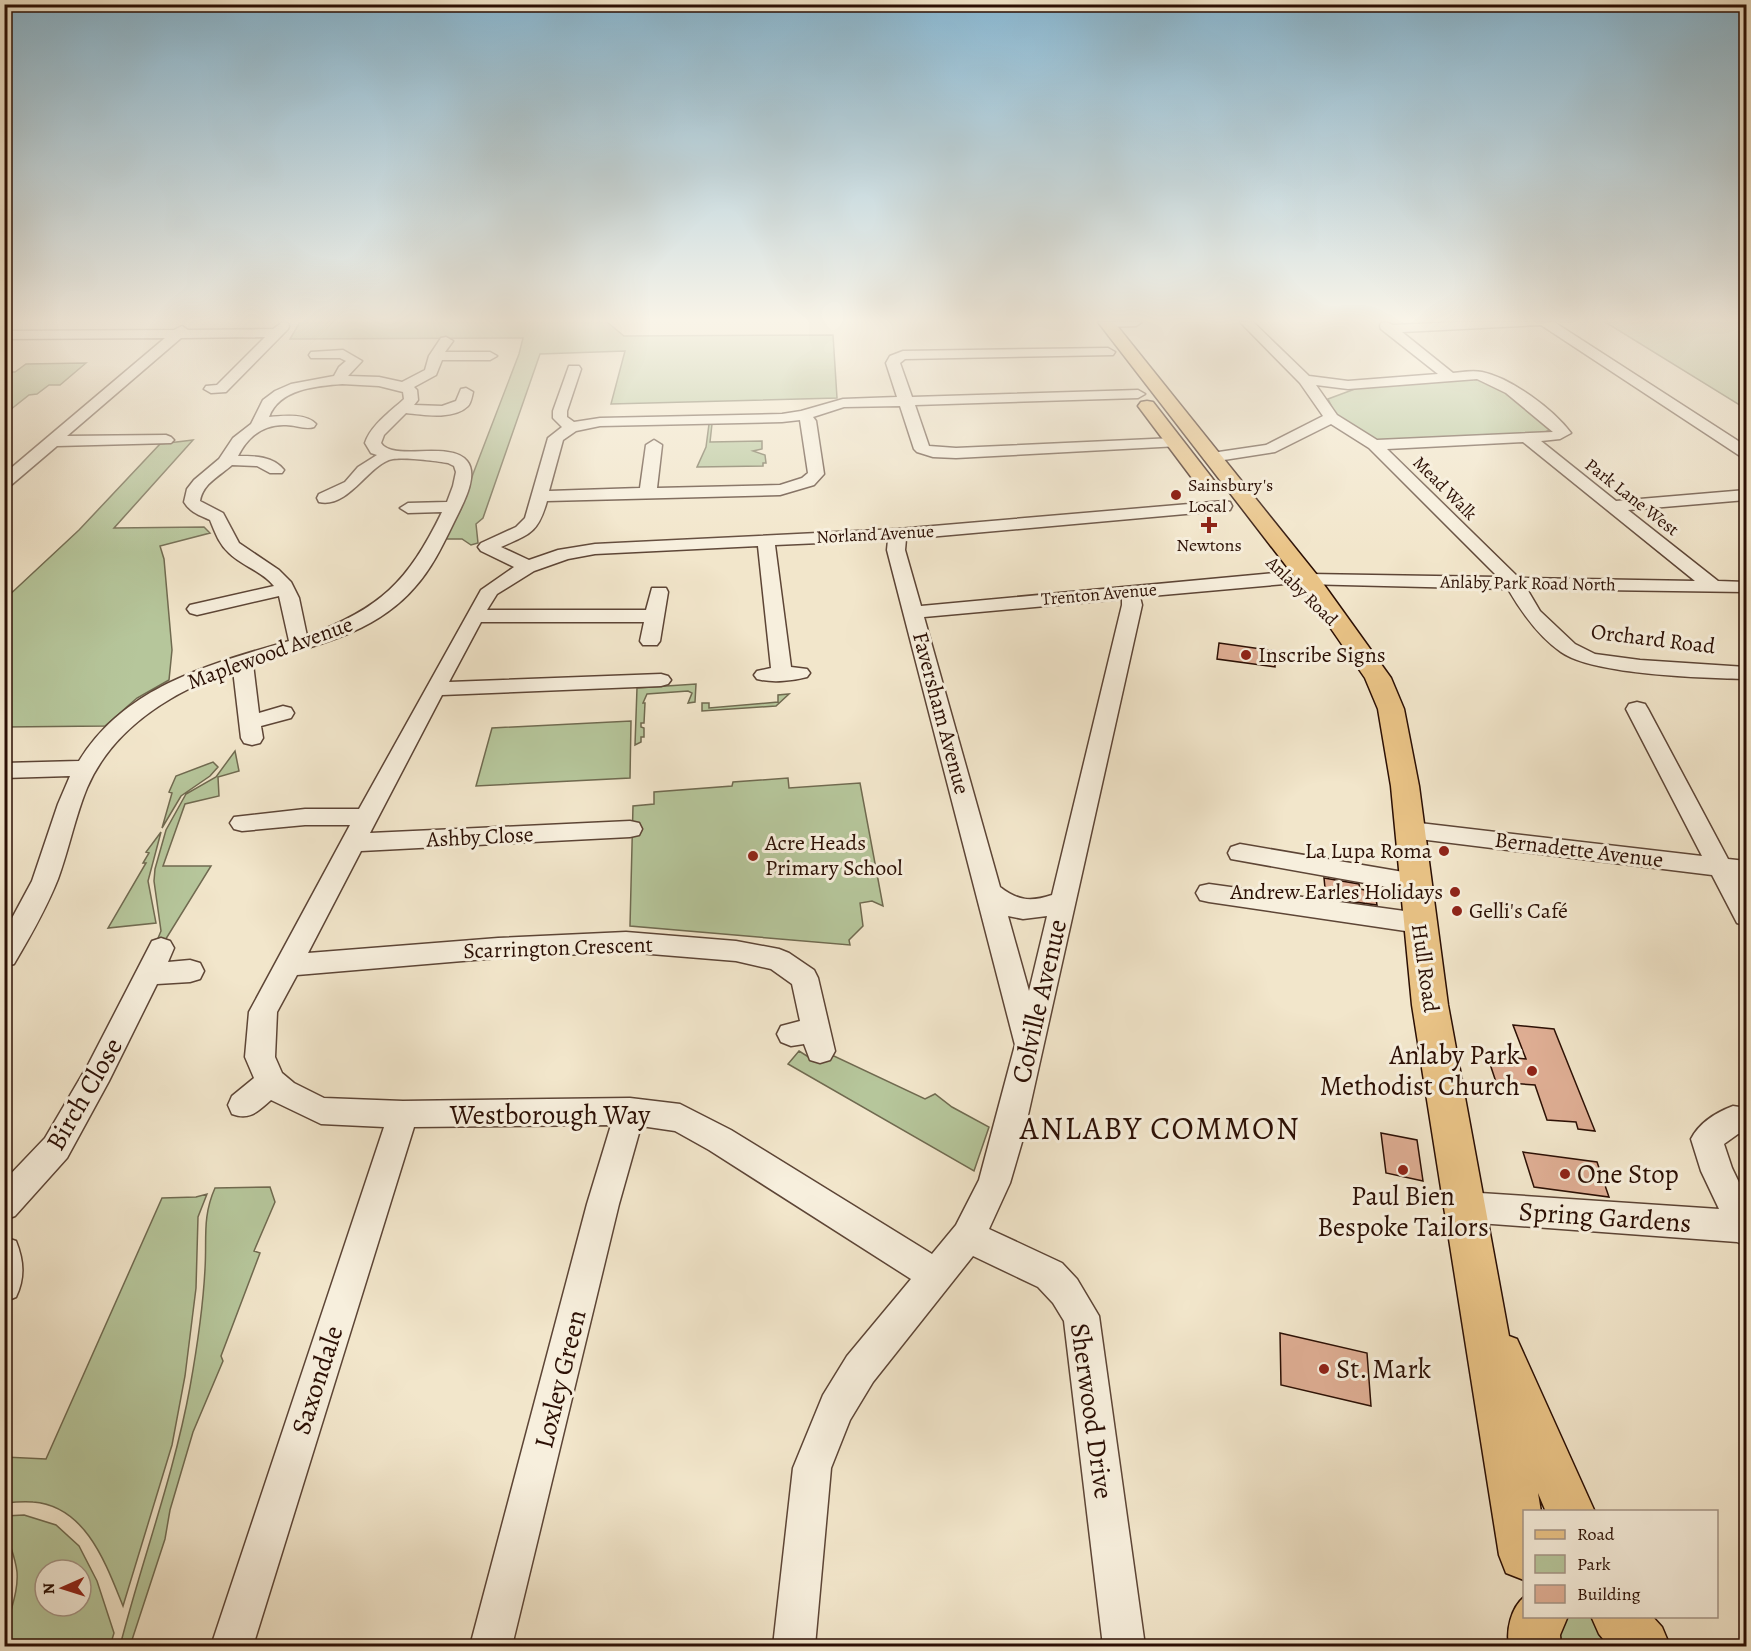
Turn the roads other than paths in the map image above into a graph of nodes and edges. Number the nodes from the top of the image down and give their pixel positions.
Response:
1 (102, 399) edge
2 (274, 399) edge
3 (411, 399) edge
4 (464, 399) edge
5 (564, 399) edge
6 (971, 399) edge
7 (1142, 399) edge
8 (1166, 399) edge
9 (1319, 399) edge
10 (1521, 399) edge
11 (1663, 399) edge
12 (907, 401) junction
13 (404, 408) junction
14 (802, 415) junction
15 (1332, 418) junction
16 (302, 419) dead end
17 (259, 422) junction
18 (571, 427) junction
19 (1526, 437) junction
20 (166, 440) dead end
21 (53, 441) junction
22 (1174, 443) junction
23 (1374, 445) junction
24 (649, 449) dead end
25 (1746, 453) edge
26 (388, 455) junction
27 (1211, 458) junction
28 (227, 460) junction
29 (274, 463) dead end
30 (4, 483) edge
31 (648, 493) junction
32 (1746, 495) edge
33 (540, 496) junction
34 (324, 499) dead end
35 (1612, 506) junction
36 (454, 507) junction
37 (402, 508) dead end
38 (1230, 514) joint
39 (898, 534) junction
40 (766, 540) junction
41 (1268, 560) dead end
42 (528, 567) junction
43 (1284, 578) junction
44 (1310, 580) junction
45 (1514, 583) junction
46 (1714, 586) junction
47 (1746, 587) edge
48 (286, 589) junction
49 (659, 592) dead end
50 (1130, 592) junction
51 (190, 610) dead end
52 (913, 612) junction
53 (474, 616) junction
54 (654, 616) junction
55 (1346, 633) junction
56 (650, 641) dead end
57 (300, 645) junction
58 (242, 661) junction
59 (1746, 673) edge
60 (782, 674) dead end
61 (650, 677) dead end
62 (435, 689) junction
63 (1637, 709) dead end
64 (283, 713) dead end
65 (84, 768) junction
66 (4, 771) edge
67 (365, 817) junction
68 (240, 823) dead end
69 (616, 825) dead end
70 (1411, 830) junction
71 (352, 843) junction
72 (1240, 853) dead end
73 (1719, 867) junction
74 (1746, 870) edge
75 (1415, 883) junction
76 (989, 892) junction
77 (1209, 893) dead end
78 (1062, 902) junction
79 (1746, 916) edge
80 (1419, 923) junction
81 (5, 957) edge
82 (288, 965) junction
83 (190, 971) dead end
84 (809, 1038) dead end
85 (1028, 1045) junction
86 (271, 1082) junction
87 (243, 1105) dead end
88 (630, 1111) junction
89 (403, 1114) junction
90 (1746, 1121) edge
91 (4, 1205) edge
92 (1465, 1207) junction
93 (1745, 1229) edge
94 (968, 1236) junction
95 (4, 1252) edge
96 (936, 1276) junction
97 (4, 1285) edge
98 (1482, 1314) junction
99 (1569, 1510) edge
100 (1523, 1550) edge
101 (1618, 1618) edge
102 (232, 1647) edge
103 (491, 1647) edge
104 (794, 1647) edge
105 (1124, 1647) edge
106 (1642, 1647) edge

1 - 21 street
2 - 17 street
3 - 13 street
4 - 13 street
5 - 18 street
6 - 12 street
7 - 22 main road
8 - 27 main road, Anlaby Road
9 - 15 street, Mead Walk
10 - 19 street
11 - 25 street
12 - 14 street
12 - 22 street
13 - 26 street
14 - 18 street
14 - 31 street
15 - 23 street, Mead Walk
15 - 27 street
16 - 17 street
17 - 28 street
18 - 33 street
19 - 23 street
19 - 35 street, Park Lane West
20 - 21 street
21 - 30 street
22 - 38 main road
23 - 45 street, Mead Walk
24 - 31 street
26 - 34 street
26 - 36 street, Maplewood Avenue
27 - 44 main road, Anlaby Road
28 - 29 street
28 - 48 street
31 - 33 street
32 - 35 street
33 - 42 street
35 - 46 street, Park Lane West
36 - 37 street
36 - 57 street, Maplewood Avenue
38 - 39 street, Norland Avenue
39 - 40 street, Norland Avenue
39 - 52 street, Faversham Avenue
40 - 42 street, Norland Avenue
40 - 60 street
41 - 43 main road, Anlaby Road
42 - 53 street
43 - 50 street, Trenton Avenue
43 - 55 main road, Anlaby Road
44 - 45 street, Anlaby Park Road North
44 - 55 main road, Anlaby Road
45 - 46 street, Anlaby Park Road North
45 - 59 street, Orchard Road
46 - 47 street, Anlaby Park Road North
48 - 51 street
48 - 57 street
49 - 54 street
50 - 52 street, Trenton Avenue
50 - 78 street, Colville Avenue
52 - 76 street, Faversham Avenue
53 - 54 street
53 - 62 street
54 - 56 street
55 - 70 main road, Hull Road
57 - 58 street, Maplewood Avenue
58 - 64 street
58 - 65 street, Maplewood Avenue
61 - 62 street
62 - 67 street
63 - 73 street
65 - 66 street
65 - 81 street, Maplewood Avenue
67 - 68 street
67 - 71 street
69 - 71 street, Ashby Close
70 - 73 street, Bernadette Avenue
70 - 75 main road, Hull Road
71 - 82 street
72 - 75 street
73 - 74 street, Bernadette Avenue
73 - 79 street
75 - 80 main road, Hull Road
76 - 78 street
76 - 85 street, Faversham Avenue
77 - 80 street
78 - 85 street, Colville Avenue
80 - 92 main road, Hull Road
82 - 84 street, Scarrington Crescent
82 - 86 street
83 - 91 street, Birch Close
85 - 94 street, Colville Avenue
86 - 87 street
86 - 89 street, Westborough Way
88 - 89 street, Westborough Way
88 - 96 street, Westborough Way
88 - 103 street, Loxley Green
89 - 102 street, Saxondale
90 - 93 street, Spring Gardens
92 - 93 street, Spring Gardens
92 - 98 main road, Hull Road
94 - 96 street, Colville Avenue
94 - 105 street, Sherwood Drive
95 - 97 street
96 - 104 street, Colville Avenue
98 - 99 main road, Hull Road
98 - 100 main road, Hull Road
101 - 106 main road

